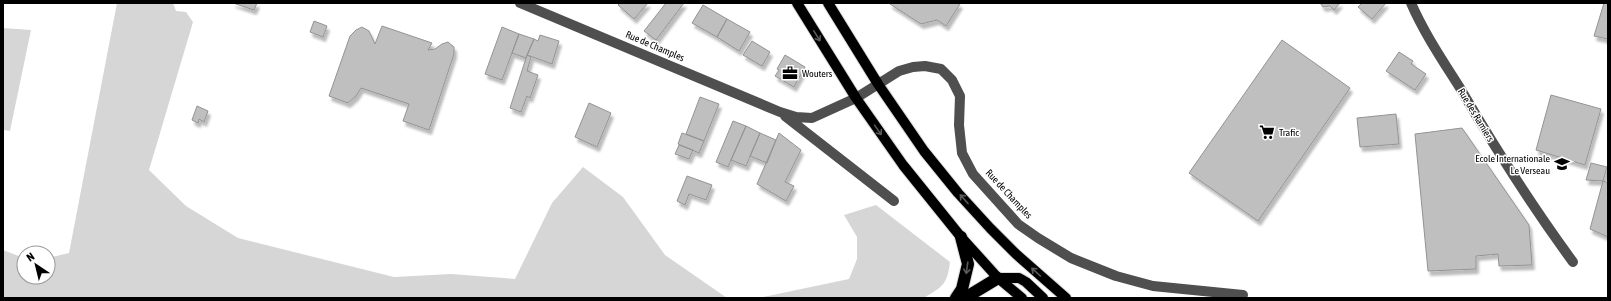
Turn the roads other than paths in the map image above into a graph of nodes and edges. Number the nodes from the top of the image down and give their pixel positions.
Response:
1 (520, 3) edge
2 (797, 3) edge
3 (828, 3) edge
4 (1411, 3) edge
5 (878, 84) junction
6 (856, 98) junction
7 (780, 112) junction
8 (894, 201) dead end
9 (961, 237) junction
10 (1573, 262) dead end
11 (998, 278) junction
12 (1243, 295) dead end
13 (956, 298) edge
14 (965, 298) edge
15 (1022, 298) edge
16 (1043, 298) edge
17 (1066, 298) edge

1 - 7 street, Rue de Champles
2 -> 6 main road
3 - 5 main road
4 - 10 street, Rue des Ramiers
5 - 6 street, Rue de Champles
5 - 12 street, Rue de Champles
17 -> 5 main road
6 - 7 street, Rue de Champles
6 -> 9 main road
7 - 8 street, Rue de Champles
9 - 11 main road
9 -> 13 highway
11 - 14 highway
11 - 15 main road
11 - 16 main road

